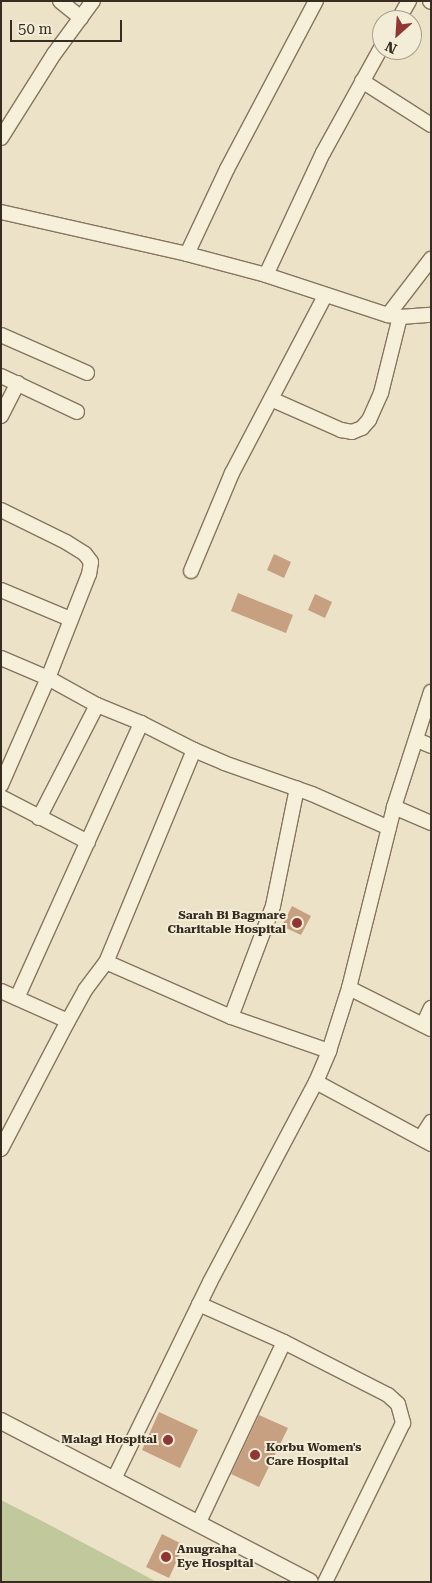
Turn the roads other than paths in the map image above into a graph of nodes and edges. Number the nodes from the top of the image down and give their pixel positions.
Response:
1 (60, 1) edge
2 (94, 1) edge
3 (316, 1) edge
4 (81, 18) junction
5 (374, 60) edge
6 (362, 81) junction
7 (431, 125) edge
8 (1, 138) edge
9 (1, 212) edge
10 (187, 254) junction
11 (431, 259) edge
12 (266, 275) junction
13 (325, 296) junction
14 (431, 315) edge
15 (394, 316) junction
16 (1, 336) edge
17 (87, 373) dead end
18 (1, 376) edge
19 (18, 383) junction
20 (271, 399) junction
21 (78, 412) dead end
22 (1, 416) edge
23 (1, 510) edge
24 (191, 571) dead end
25 (1, 590) edge
26 (70, 619) junction
27 (1, 658) edge
28 (48, 678) junction
29 (431, 692) edge
30 (97, 705) junction
31 (141, 723) junction
32 (417, 740) junction
33 (431, 746) edge
34 (194, 750) junction
35 (1, 785) edge
36 (297, 788) junction
37 (1, 797) edge
38 (394, 807) junction
39 (39, 818) junction
40 (431, 823) edge
41 (389, 828) junction
42 (88, 842) junction
43 (106, 962) junction
44 (349, 988) junction
45 (1, 991) edge
46 (17, 998) junction
47 (431, 1008) edge
48 (230, 1017) junction
49 (68, 1021) junction
50 (427, 1027) edge
51 (329, 1051) junction
52 (316, 1082) junction
53 (431, 1122) edge
54 (426, 1141) edge
55 (1, 1149) edge
56 (199, 1304) junction
57 (284, 1342) junction
58 (1, 1421) edge
59 (114, 1479) junction
60 (198, 1524) junction
61 (310, 1582) edge
62 (325, 1582) edge

1 - 4 street
2 - 4 street
3 - 10 street
4 - 8 street
5 - 6 street
6 - 7 street
6 - 12 street
9 - 10 street
10 - 12 street
11 - 15 street
12 - 13 street
13 - 15 street
13 - 20 street
14 - 15 street
15 - 20 street
16 - 17 street
18 - 19 street
19 - 21 street
19 - 22 street
20 - 24 street
23 - 26 street
25 - 26 street
26 - 28 street
27 - 28 street
28 - 30 street
28 - 35 street
29 - 32 street
30 - 31 street
30 - 39 street
31 - 34 street
31 - 42 street
32 - 33 street
32 - 38 street
34 - 36 street
34 - 43 street
36 - 41 street
36 - 48 street
37 - 39 street
38 - 40 street
38 - 41 street
39 - 42 street
41 - 44 street
42 - 46 street
43 - 48 street
43 - 49 street
44 - 50 street
44 - 51 street
45 - 46 street
46 - 49 street
47 - 50 street
48 - 51 street
49 - 55 street
51 - 52 street
52 - 54 street
52 - 56 street
53 - 54 street
56 - 57 street
56 - 59 street
57 - 60 street
57 - 62 street
58 - 59 street
59 - 60 street
60 - 61 street

